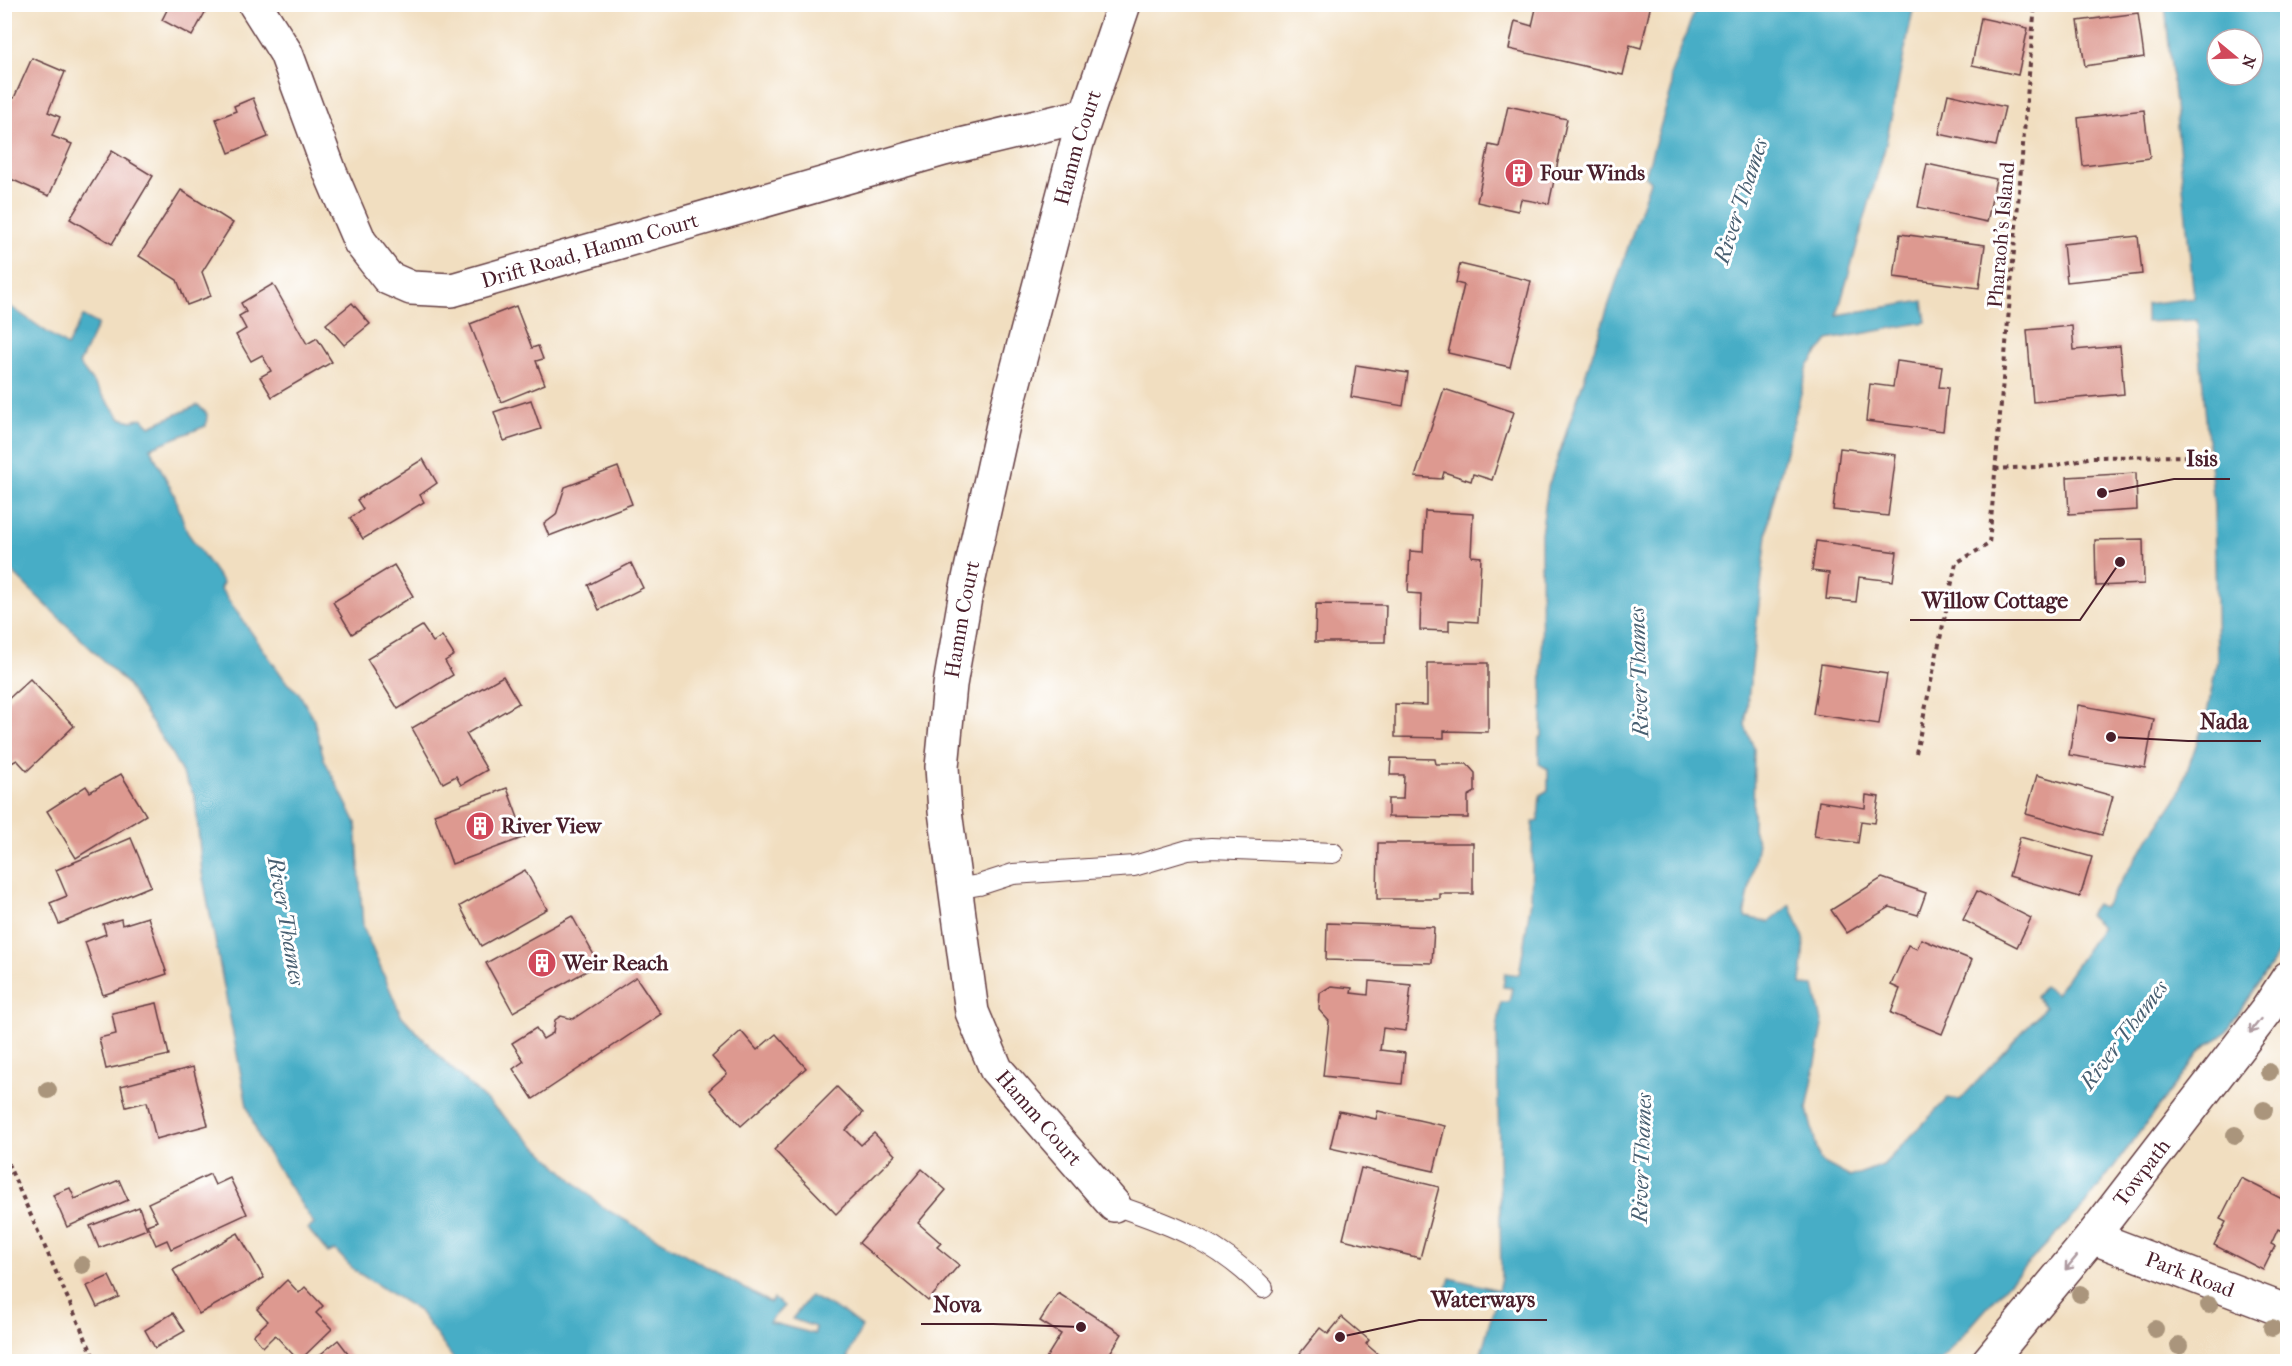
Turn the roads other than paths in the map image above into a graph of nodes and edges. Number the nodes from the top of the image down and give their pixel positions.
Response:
1 (255, 4) edge
2 (1124, 4) edge
3 (1086, 115) junction
4 (1333, 853) dead end
5 (955, 889) junction
6 (2288, 978) edge
7 (1114, 1205) joint
8 (2092, 1238) junction
9 (1263, 1288) dead end
10 (2288, 1312) edge
11 (1988, 1362) edge

1 - 3 street, Drift Road, Hamm Court
2 - 3 street, Hamm Court
3 - 5 street, Hamm Court
4 - 5 lane
5 - 7 street, Hamm Court
6 -> 8 street, Towpath
7 - 9 lane
8 - 10 street, Park Road
8 -> 11 street, Towpath

